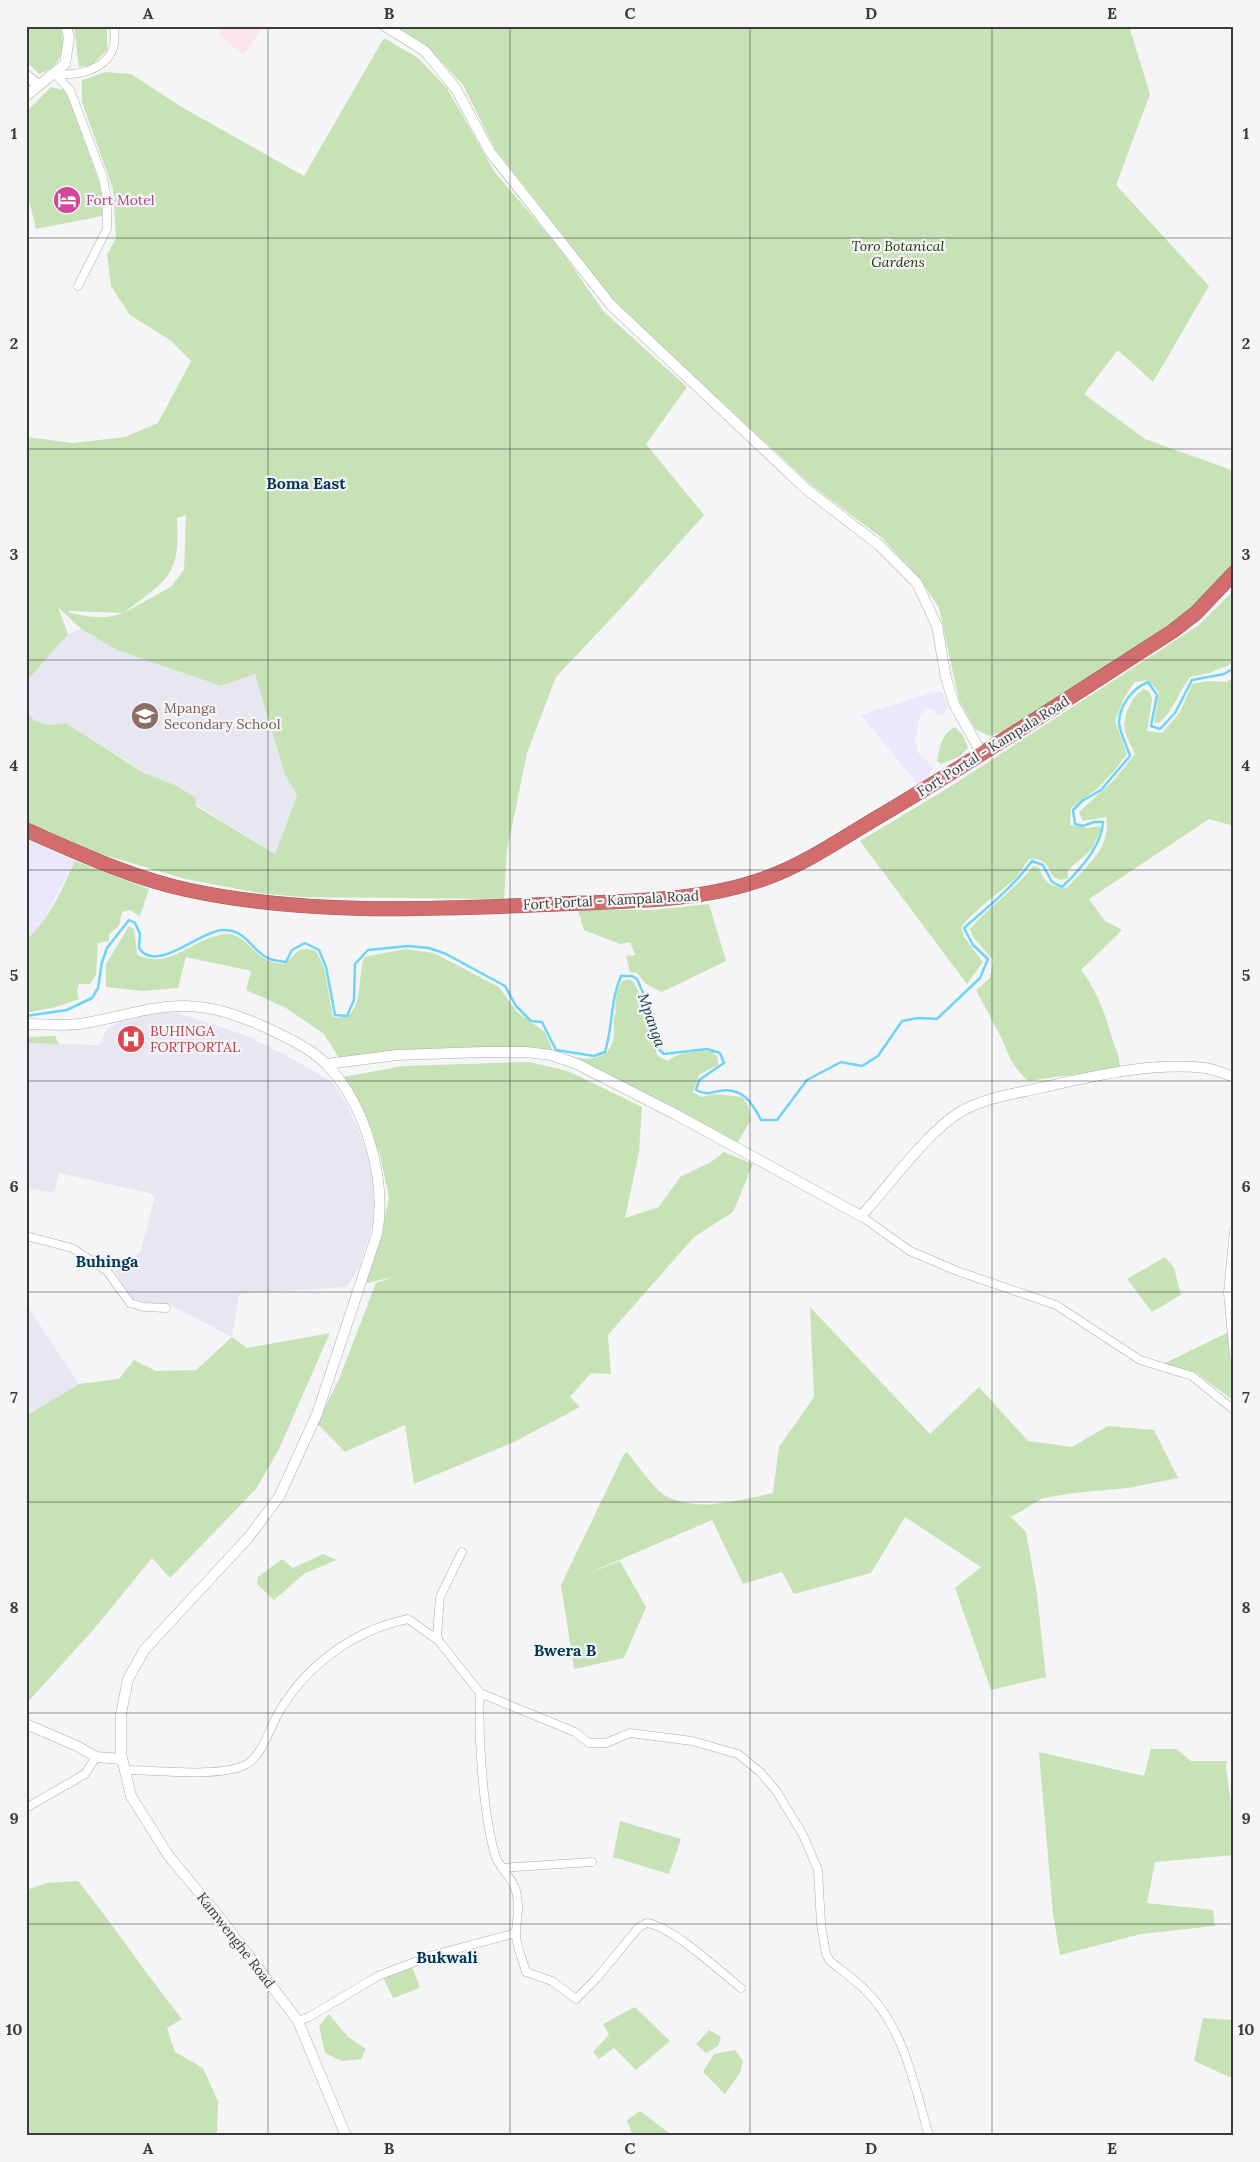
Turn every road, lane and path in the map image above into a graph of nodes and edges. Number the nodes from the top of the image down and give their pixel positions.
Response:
1 (66, 26) edge
2 (113, 26) edge
3 (386, 26) edge
4 (26, 74) edge
5 (54, 74) junction
6 (38, 85) junction
7 (26, 96) edge
8 (78, 286) dead end
9 (1234, 574) edge
10 (982, 754) junction
11 (26, 830) edge
12 (26, 1024) edge
13 (327, 1064) junction
14 (1234, 1077) edge
15 (861, 1216) junction
16 (1234, 1230) edge
17 (26, 1236) edge
18 (1231, 1294) edge
19 (166, 1308) dead end
20 (1234, 1356) edge
21 (1234, 1410) edge
22 (462, 1552) dead end
23 (439, 1641) junction
24 (480, 1692) junction
25 (26, 1724) edge
26 (121, 1754) junction
27 (96, 1758) junction
28 (124, 1770) junction
29 (26, 1808) edge
30 (592, 1862) dead end
31 (502, 1868) junction
32 (516, 1933) junction
33 (741, 1988) dead end
34 (298, 2021) junction
35 (346, 2136) edge
36 (929, 2136) edge

1 - 5 main road
2 - 5 street
3 - 10 main road
4 - 6 main road
5 - 6 main road
5 - 8 street
6 - 7 main road
9 - 10 highway, Fort Portal - Kampala Road
10 - 11 highway, Fort Portal - Kampala Road
12 - 13 main road, Kamwenghe Road
13 - 15 main road
13 - 26 main road, Kamwenghe Road
14 - 15 main road
15 - 21 street
16 - 18 street
17 - 19 street
18 - 20 street
22 - 23 street
23 - 24 street
23 - 28 street
24 - 31 street
24 - 36 street
25 - 27 main road
26 - 27 main road
26 - 28 main road, Kamwenghe Road
27 - 29 street
28 - 34 main road, Kamwenghe Road
30 - 31 street
31 - 32 street
32 - 33 street
32 - 34 street
34 - 35 main road, Kamwenghe Road

